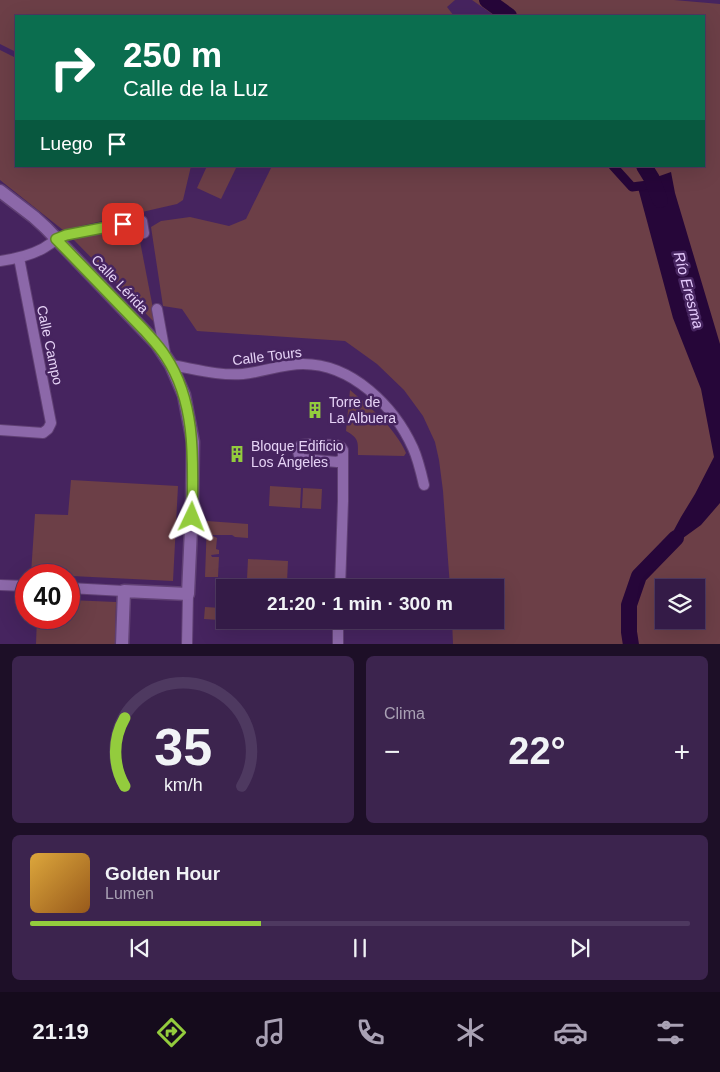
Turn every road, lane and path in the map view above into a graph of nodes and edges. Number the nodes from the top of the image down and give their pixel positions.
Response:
1 (0, 191) edge
2 (144, 233) dead end
3 (56, 239) junction
4 (19, 258) junction
5 (0, 261) edge
6 (157, 309) dead end
7 (168, 361) junction
8 (0, 430) edge
9 (340, 461) dead end
10 (424, 485) dead end
11 (340, 579) edge
12 (0, 585) edge
13 (15, 586) edge
14 (80, 589) edge
15 (124, 591) junction
16 (188, 594) junction
17 (338, 629) edge
18 (122, 644) edge
19 (187, 644) edge
20 (338, 644) edge

1 - 3 street, Calle Lérida
2 - 3 street
3 - 4 street
3 - 7 street, Calle Lérida
4 - 5 street
4 - 8 street, Calle Campo
6 - 7 street
7 - 10 street, Calle Tours
7 - 16 street, Calle Lérida
9 - 11 street
12 - 13 street
14 - 15 street
15 - 16 street
15 - 18 street
16 - 19 street, Calle Lérida
17 - 20 street

